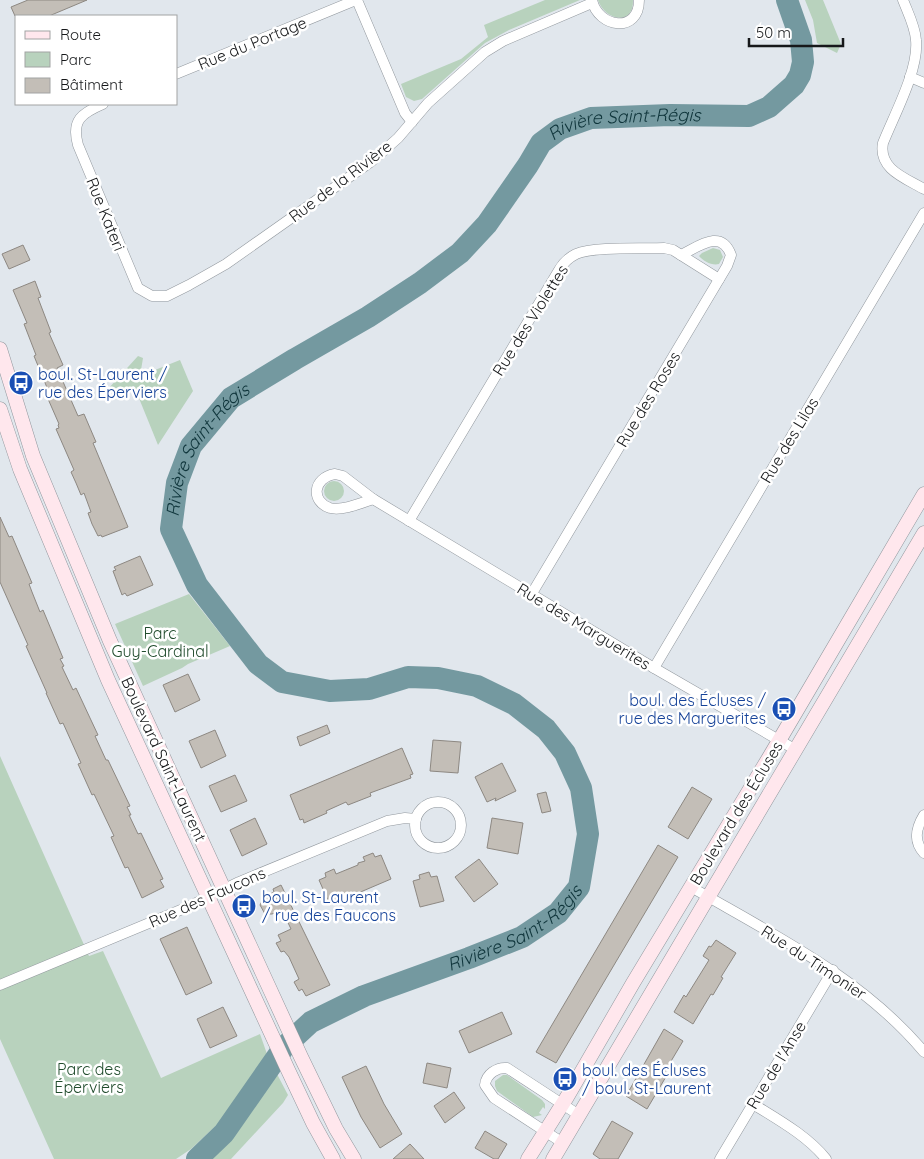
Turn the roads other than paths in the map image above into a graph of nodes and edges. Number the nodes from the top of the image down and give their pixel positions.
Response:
1 (357, 0) edge
2 (639, 0) edge
3 (903, 0) edge
4 (592, 1) edge
5 (178, 73) edge
6 (910, 77) junction
7 (924, 83) edge
8 (101, 105) edge
9 (412, 122) junction
10 (924, 189) edge
11 (924, 213) edge
12 (681, 255) junction
13 (719, 279) junction
14 (152, 296) joint
15 (0, 348) edge
16 (2, 363) edge
17 (0, 409) edge
18 (924, 494) edge
19 (373, 500) junction
20 (409, 521) junction
21 (907, 523) junction
22 (924, 533) edge
23 (531, 595) junction
24 (654, 668) junction
25 (779, 740) junction
26 (796, 750) junction
27 (924, 815) edge
28 (416, 819) junction
29 (921, 850) edge
30 (691, 887) junction
31 (224, 888) junction
32 (208, 896) junction
33 (709, 897) junction
34 (832, 970) junction
35 (0, 985) edge
36 (924, 1052) edge
37 (753, 1104) junction
38 (562, 1105) junction
39 (579, 1116) junction
40 (544, 1132) junction
41 (563, 1143) junction
42 (333, 1159) edge
43 (354, 1159) edge
44 (528, 1159) edge
45 (554, 1159) edge
46 (720, 1159) edge
47 (826, 1159) edge

1 - 5 street, Rue du Portage
1 - 9 street
2 - 4 street, Rue de la Rivière
3 - 6 street
4 - 9 street, Rue de la Rivière
6 - 7 street
6 - 10 street
8 - 14 street, Rue Kateri
9 - 14 street, Rue de la Rivière
11 - 24 street, Rue des Lilas
12 - 13 street, Rue des Violettes
12 - 13 street, Rue des Roses
12 - 20 street, Rue des Violettes
13 - 23 street, Rue des Roses
15 - 16 street, Boulevard Saint-Laurent
16 - 31 street, Boulevard Saint-Laurent
17 - 32 street, Boulevard Saint-Laurent
18 - 21 street, Boulevard des Écluses
19 - 19 street, Rue des Marguerites
19 - 20 street, Rue des Marguerites
20 - 23 street, Rue des Marguerites
21 - 22 street
21 - 25 street, Boulevard des Écluses
22 - 26 street, Boulevard des Écluses
23 - 24 street, Rue des Marguerites
24 - 25 street, Rue des Marguerites
25 - 26 street, Rue des Marguerites
25 - 30 street, Boulevard des Écluses
26 - 33 street, Boulevard des Écluses
27 - 29 street
28 - 28 street
28 - 31 street, Rue des Faucons
30 - 33 street, Rue du Timonier
30 - 38 street, Boulevard des Écluses
31 - 32 street, Rue des Faucons
31 - 43 street, Boulevard Saint-Laurent
32 - 35 street, Rue des Faucons
32 - 42 street, Boulevard Saint-Laurent
33 - 34 street, Rue du Timonier
33 - 39 street, Boulevard des Écluses
34 - 36 street, Rue du Timonier
34 - 37 street, Rue de l'Anse
37 - 46 street, Rue de l'Anse
37 - 47 street
38 - 39 street
38 - 40 street, Boulevard des Écluses
38 - 40 street
39 - 41 street, Boulevard des Écluses
40 - 41 street
40 - 44 street, Boulevard des Écluses
41 - 45 street, Boulevard des Écluses

